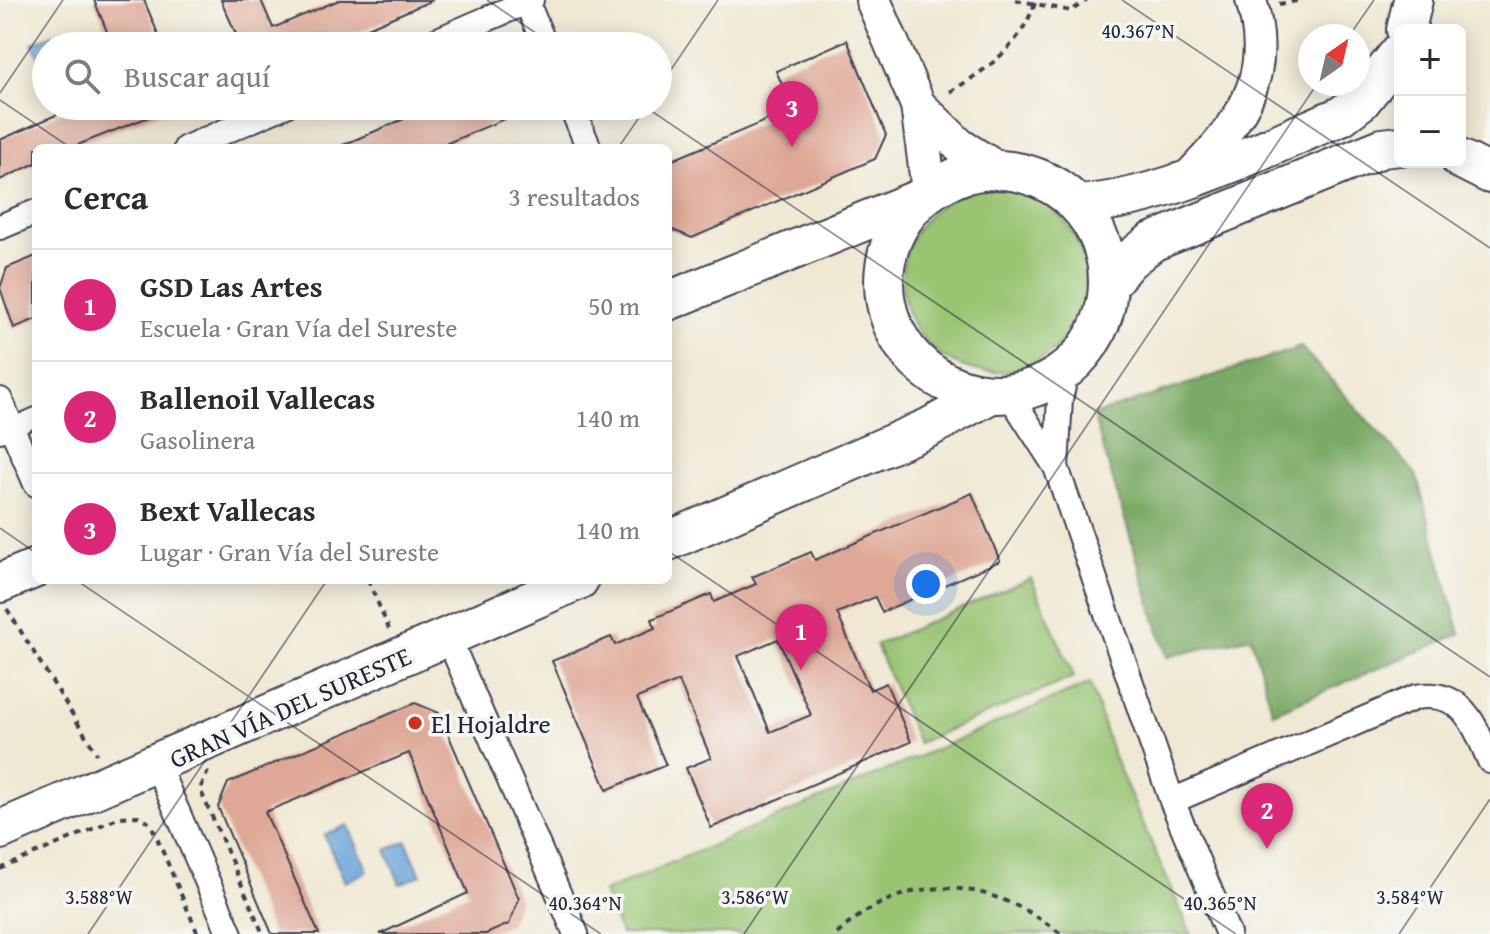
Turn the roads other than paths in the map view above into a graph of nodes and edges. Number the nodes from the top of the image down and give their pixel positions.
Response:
1 (873, 0) edge
2 (528, 1) edge
3 (1262, 2) edge
4 (456, 32) edge
5 (540, 32) edge
6 (1394, 60) edge
7 (918, 105) junction
8 (251, 120) edge
9 (577, 120) edge
10 (195, 144) edge
11 (587, 144) edge
12 (1394, 147) edge
13 (1466, 162) edge
14 (997, 169) junction
15 (1490, 174) edge
16 (1183, 181) junction
17 (924, 195) junction
18 (1079, 205) junction
19 (32, 214) edge
20 (0, 227) edge
21 (1109, 284) junction
22 (672, 299) edge
23 (1067, 370) junction
24 (1000, 394) junction
25 (0, 400) edge
26 (32, 419) edge
27 (6, 430) edge
28 (1056, 467) junction
29 (32, 477) edge
30 (672, 539) edge
31 (32, 571) edge
32 (570, 584) edge
33 (2, 593) edge
34 (448, 637) junction
35 (1490, 761) edge
36 (157, 765) junction
37 (1172, 801) junction
38 (0, 830) edge
39 (230, 934) edge
40 (576, 934) edge
41 (1228, 934) edge

1 - 7 main road
2 - 4 street
2 - 5 street
3 - 16 street
6 - 16 main road
7 - 14 main road
7 - 17 main road
8 - 10 street
9 - 11 street
12 - 21 main road
13 - 15 main road
14 - 17 main road
14 - 18 main road
16 - 18 main road
17 - 22 main road
17 - 24 main road
18 - 21 main road
19 - 20 street
21 - 23 main road
23 - 24 main road
23 - 28 street
24 - 28 street
24 - 30 main road
25 - 27 street
26 - 27 street
27 - 29 street
28 - 37 street
31 - 33 main road
32 - 34 main road, GRAN VÍA DEL SURESTE
34 - 36 main road, GRAN VÍA DEL SURESTE
34 - 40 street
35 - 37 street
36 - 38 main road, GRAN VÍA DEL SURESTE
36 - 39 street
37 - 41 street

